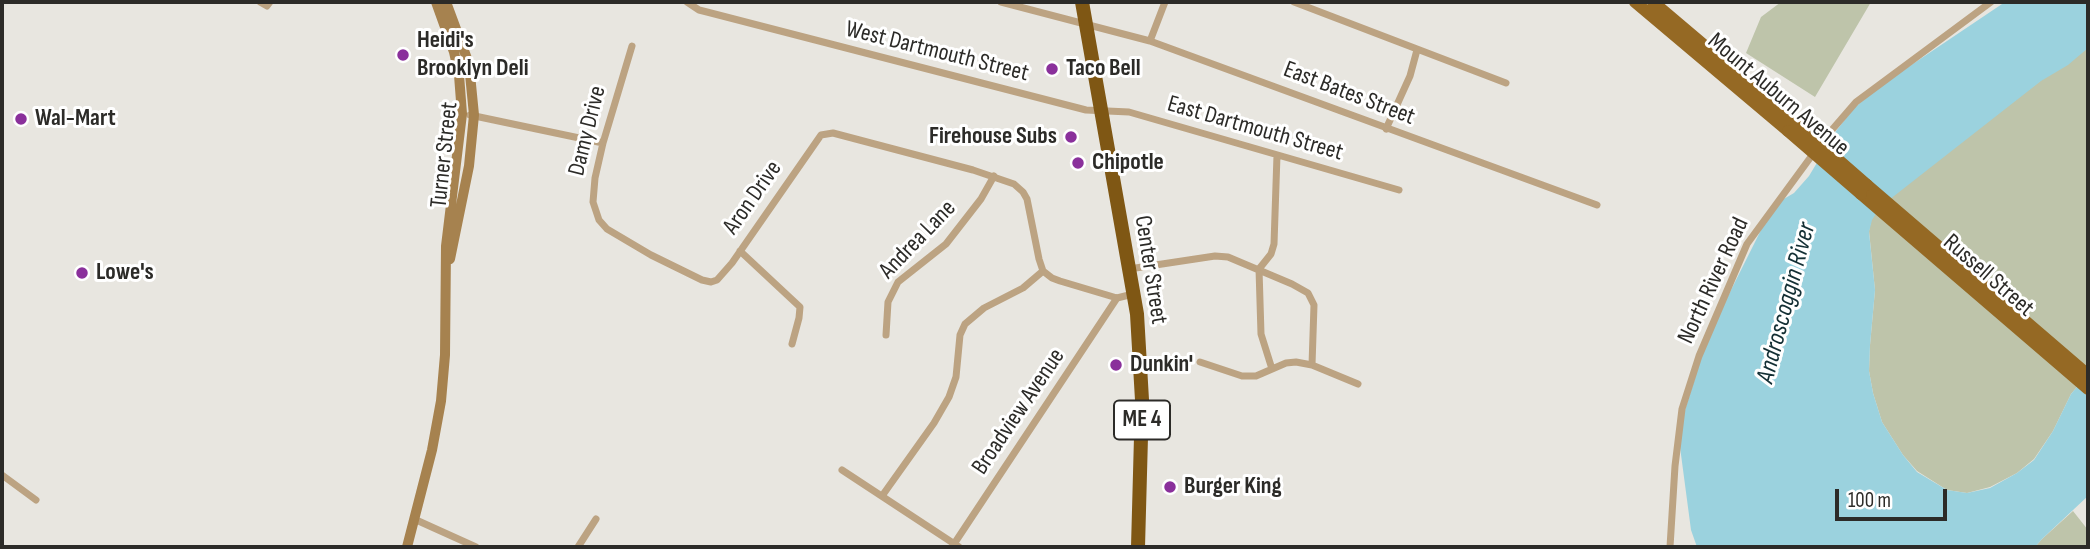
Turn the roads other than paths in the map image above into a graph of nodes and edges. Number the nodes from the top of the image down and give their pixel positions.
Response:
1 (260, 2) edge
2 (270, 2) edge
3 (436, 2) edge
4 (446, 2) edge
5 (452, 2) edge
6 (687, 2) edge
7 (1001, 2) edge
8 (1082, 2) edge
9 (1165, 2) edge
10 (1294, 2) edge
11 (1635, 2) edge
12 (1653, 2) edge
13 (1991, 2) edge
14 (1086, 24) junction
15 (456, 28) junction
16 (1150, 41) junction
17 (632, 47) dead end
18 (1417, 50) junction
19 (1506, 83) dead end
20 (1100, 110) junction
21 (468, 114) junction
22 (1792, 127) junction
23 (1386, 129) junction
24 (603, 142) junction
25 (1277, 155) junction
26 (994, 176) junction
27 (1399, 190) dead end
28 (1864, 190) joint
29 (1597, 205) dead end
30 (740, 251) junction
31 (1259, 269) junction
32 (1128, 270) junction
33 (1043, 271) junction
34 (713, 282) joint
35 (1133, 294) junction
36 (1117, 299) junction
37 (886, 335) dead end
38 (792, 344) dead end
39 (1200, 362) dead end
40 (1312, 365) junction
41 (1272, 369) junction
42 (2080, 373) edge
43 (1358, 384) dead end
44 (2088, 390) edge
45 (842, 470) dead end
46 (2, 475) edge
47 (882, 496) junction
48 (37, 500) dead end
49 (414, 519) junction
50 (596, 519) dead end
51 (955, 546) edge
52 (407, 547) edge
53 (476, 547) edge
54 (578, 547) edge
55 (1138, 547) edge
56 (1670, 547) edge

1 - 2 street
3 - 21 main road, Turner Street
4 - 15 main road, Turner Street
5 - 15 main road
6 - 20 street, West Dartmouth Street
7 - 14 street, East Bates Street
8 - 14 highway, Center Street / ME 4
9 - 16 street
10 - 18 street
11 - 22 main road, Mount Auburn Avenue
12 - 22 main road, Mount Auburn Avenue
13 - 56 street, North River Road
14 - 16 street, East Bates Street
14 - 20 highway, Center Street / ME 4
15 - 21 main road, Turner Street
16 - 23 street, East Bates Street
17 - 24 street, Damy Drive
18 - 19 street
18 - 23 street
20 - 25 street, East Dartmouth Street
20 - 32 highway, Center Street / ME 4
21 - 24 street
21 - 49 main road, Turner Street
22 - 28 main road, Mount Auburn Avenue, bridge
23 - 29 street, East Bates Street
24 - 34 street, Damy Drive
25 - 27 street, East Dartmouth Street
25 - 31 street
26 - 30 street, Aron Drive
26 - 33 street
26 - 37 street, Andrea Lane
28 - 42 main road, Russell Street
30 - 34 street, Aron Drive
30 - 38 street
31 - 32 street
31 - 40 street
31 - 41 street
32 - 35 highway, Center Street / ME 4
33 - 36 street
33 - 47 street
35 - 36 street
35 - 55 highway, Center Street / ME 4
36 - 51 street, Broadview Avenue
39 - 41 street
40 - 41 street
40 - 43 street
42 - 44 main road, Russell Street
45 - 47 street
46 - 48 street
47 - 51 street
49 - 52 main road, Turner Street
49 - 53 street
50 - 54 street

